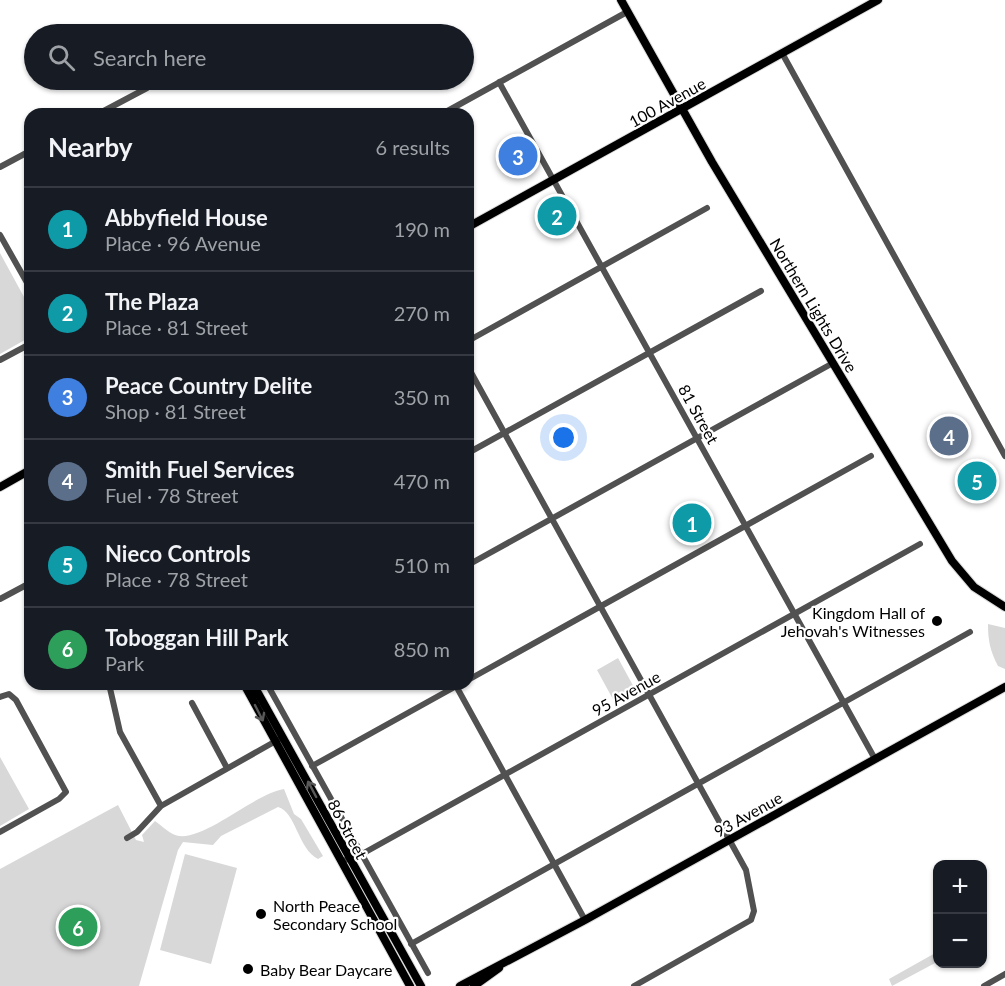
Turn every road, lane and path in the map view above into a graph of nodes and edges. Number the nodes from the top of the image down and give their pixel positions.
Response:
1 (621, 0) edge
2 (878, 0) edge
3 (627, 12) junction
4 (782, 54) junction
5 (499, 82) junction
6 (143, 90) edge
7 (109, 108) edge
8 (453, 108) edge
9 (681, 108) junction
10 (24, 154) edge
11 (0, 167) edge
12 (553, 180) junction
13 (707, 208) dead end
14 (474, 224) edge
15 (0, 235) edge
16 (601, 267) junction
17 (24, 277) edge
18 (761, 291) dead end
19 (474, 337) edge
20 (24, 347) edge
21 (649, 352) junction
22 (0, 360) edge
23 (834, 363) junction
24 (474, 378) edge
25 (505, 432) junction
26 (697, 439) junction
27 (474, 450) edge
28 (871, 456) dead end
29 (1005, 456) edge
30 (24, 473) edge
31 (0, 487) edge
32 (552, 518) junction
33 (745, 526) junction
34 (920, 544) dead end
35 (474, 562) edge
36 (24, 585) edge
37 (0, 599) edge
38 (601, 606) junction
39 (1005, 609) edge
40 (795, 615) junction
41 (970, 632) dead end
42 (474, 677) edge
43 (1005, 687) edge
44 (110, 690) edge
45 (247, 690) edge
46 (257, 690) edge
47 (270, 690) edge
48 (448, 690) edge
49 (460, 690) edge
50 (650, 695) junction
51 (0, 697) edge
52 (192, 703) dead end
53 (844, 704) junction
54 (284, 737) junction
55 (274, 742) junction
56 (875, 759) junction
57 (312, 766) junction
58 (227, 768) junction
59 (505, 775) junction
60 (699, 784) junction
61 (161, 806) junction
62 (0, 832) edge
63 (127, 838) dead end
64 (730, 839) junction
65 (362, 854) junction
66 (346, 861) junction
67 (554, 864) junction
68 (585, 920) junction
69 (411, 944) junction
70 (505, 964) junction
71 (428, 973) dead end
72 (1005, 974) edge
73 (410, 986) edge
74 (421, 986) edge
75 (460, 986) edge
76 (474, 986) edge
77 (634, 986) edge
78 (984, 986) edge

1 - 3 main road, Northern Lights Drive
2 - 4 main road, 100 Avenue
3 - 5 street
3 - 9 main road, Northern Lights Drive
4 - 9 main road, 100 Avenue
4 - 29 street
5 - 8 street
5 - 12 street, 81 Street
6 - 7 street
9 - 12 main road, 100 Avenue
9 - 23 main road, Northern Lights Drive
10 - 11 street
12 - 14 main road, 100 Avenue
12 - 16 street, 81 Street
13 - 16 street
15 - 17 street
16 - 19 street
16 - 21 street, 81 Street
18 - 21 street
20 - 22 street
21 - 25 street
21 - 26 street, 81 Street
23 - 26 street
23 - 39 main road, Northern Lights Drive
24 - 25 street
25 - 27 street
25 - 32 street
26 - 32 street
26 - 33 street, 81 Street
28 - 33 street
30 - 31 main road
32 - 35 street
32 - 38 street
33 - 38 street
33 - 40 street, 81 Street
34 - 40 street, 95 Avenue
36 - 37 street
38 - 42 street
38 - 50 street
40 - 50 street, 95 Avenue
40 - 53 street, 81 Street
41 - 53 street
43 - 56 main road, 93 Avenue
44 - 61 street
45 -> 55 main road, 86 Street
46 - 54 main road, 86 Street
47 - 57 street, 86 Street
48 - 57 street
49 - 59 street
50 - 59 street, 95 Avenue
50 - 60 street
51 - 62 street
52 - 58 street
53 - 56 street, 81 Street
53 - 60 street
54 - 55 street
66 -> 54 main road, 86 Street
55 - 58 street
55 - 66 main road, 86 Street
56 - 64 main road, 93 Avenue
57 - 65 street, 86 Street
58 - 61 street
59 - 65 street, 95 Avenue
59 - 67 street
60 - 64 street
60 - 67 street
61 - 63 street
64 - 68 main road, 93 Avenue
64 - 77 street
65 - 66 street, 95 Avenue
65 - 69 street, 86 Street
66 - 73 main road, 86 Street
66 - 74 main road, 86 Street
67 - 68 street
67 - 69 street
68 - 70 main road, 93 Avenue
69 - 71 street, 86 Street
70 - 75 main road, 93 Avenue
70 - 76 main road, 93 Avenue
72 - 78 street

